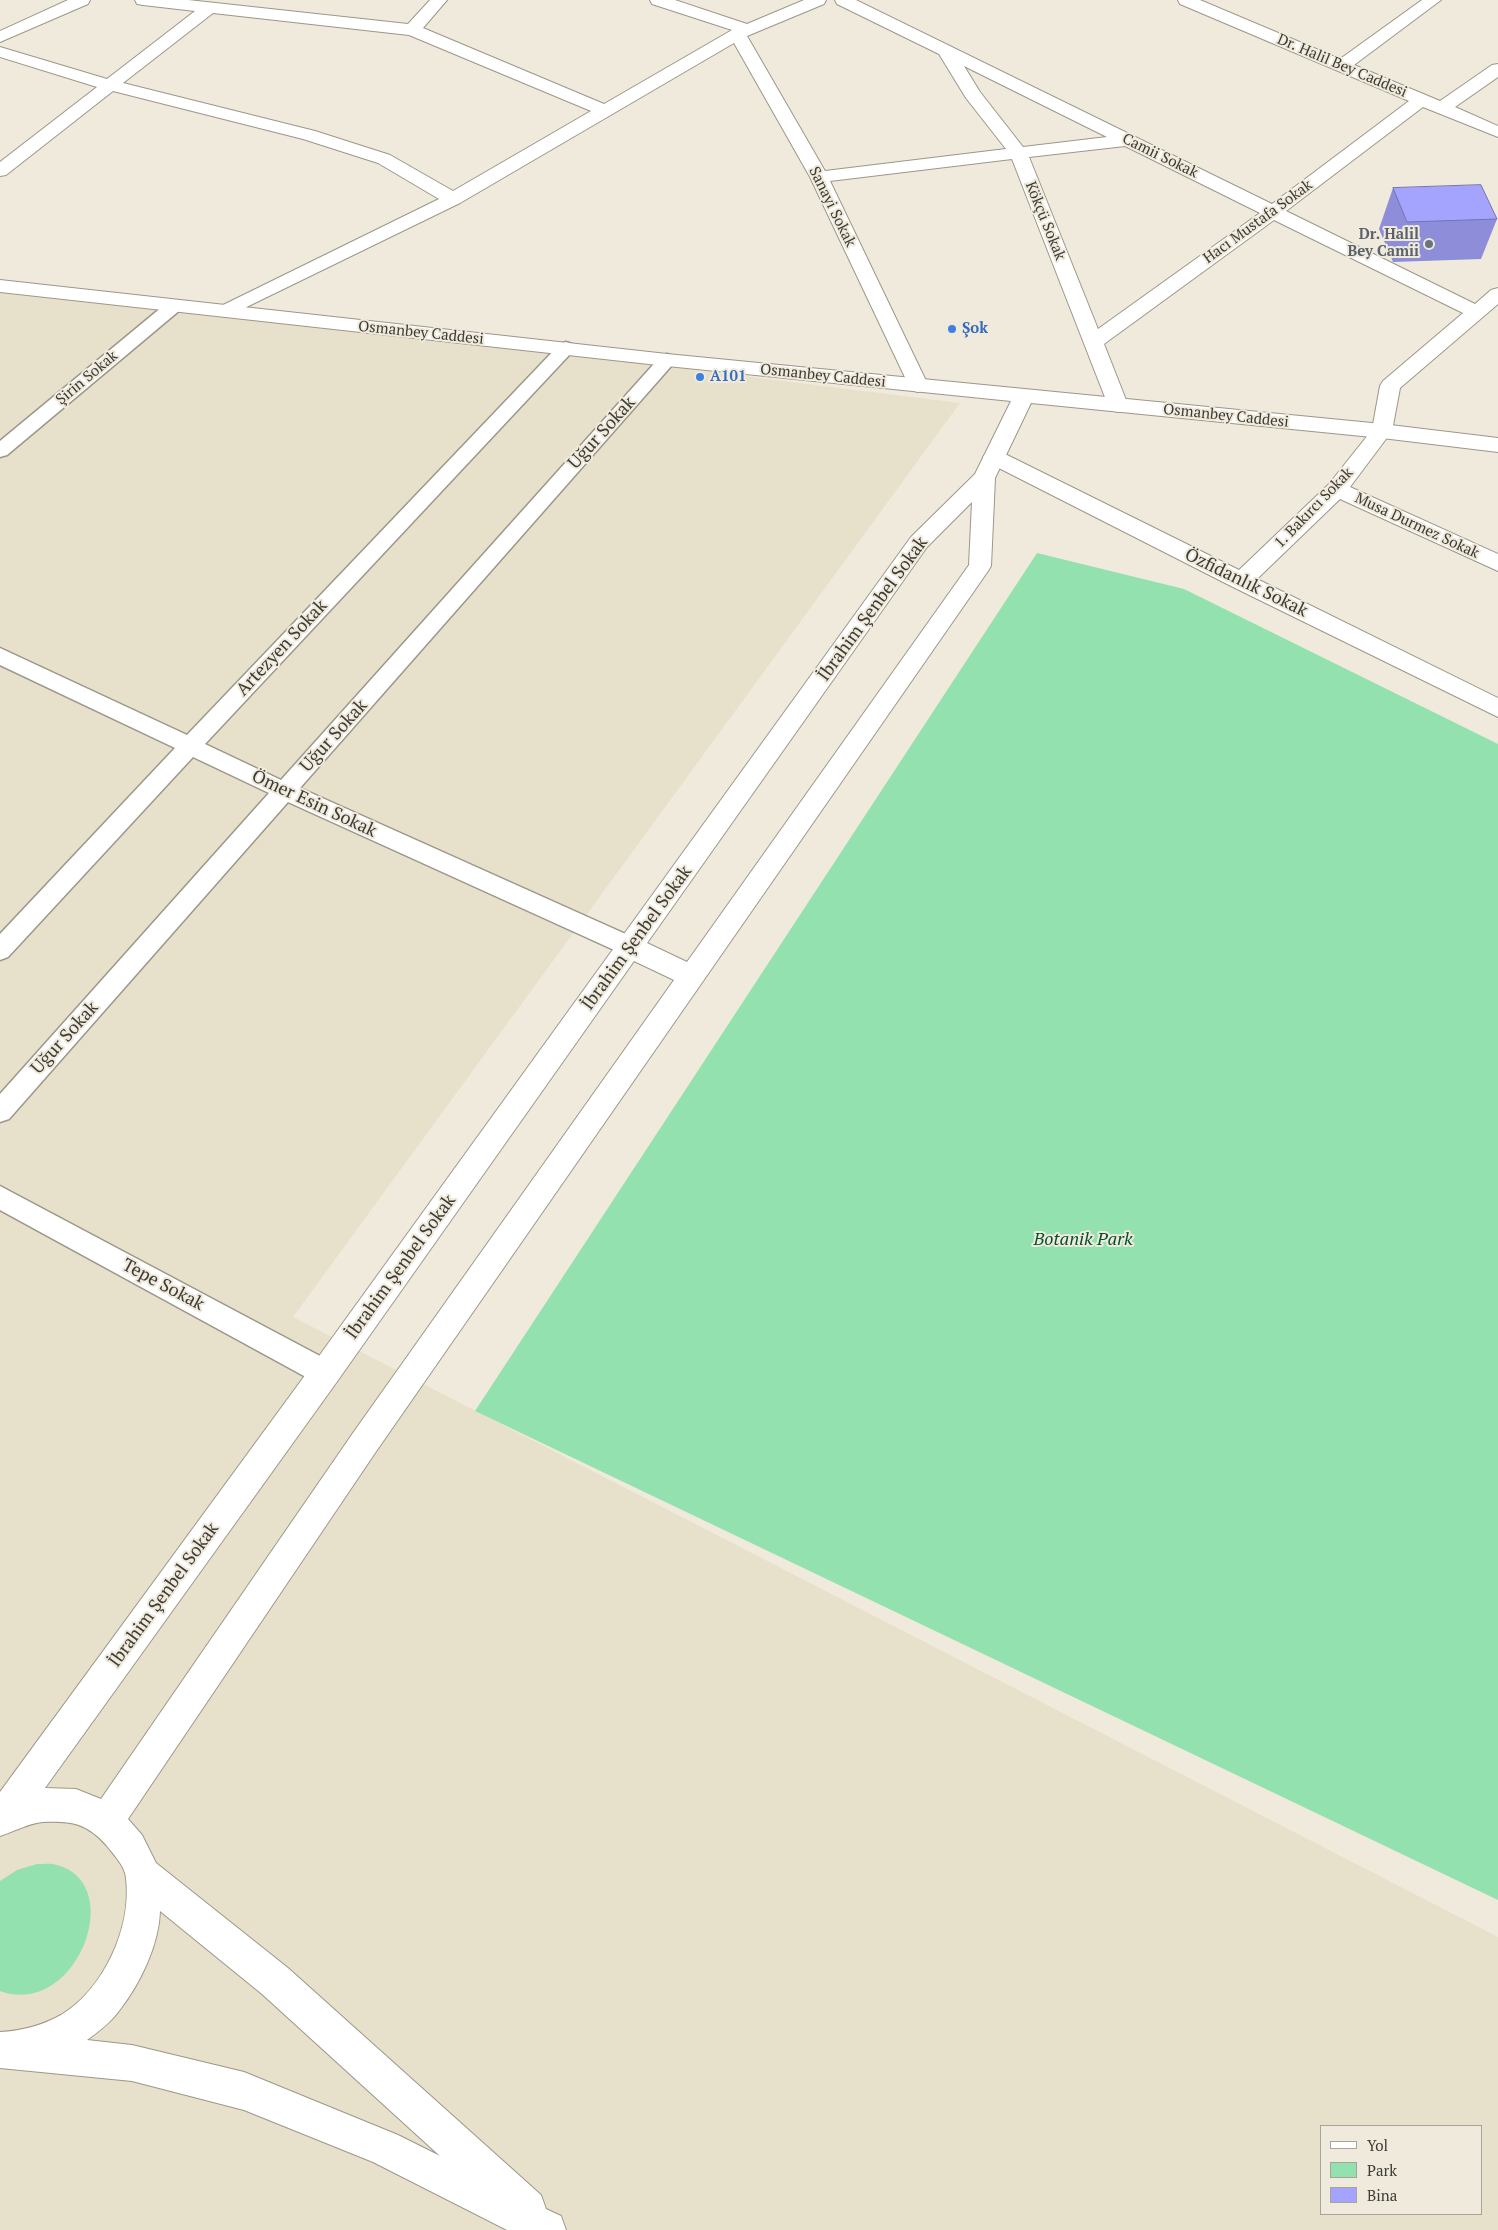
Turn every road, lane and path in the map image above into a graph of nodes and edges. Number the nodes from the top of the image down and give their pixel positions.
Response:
1 (82, 0) edge
2 (143, 0) edge
3 (439, 0) edge
4 (658, 0) edge
5 (818, 0) edge
6 (843, 0) edge
7 (1186, 0) edge
8 (1433, 0) edge
9 (210, 7) junction
10 (412, 30) junction
11 (742, 32) junction
12 (0, 37) edge
13 (946, 51) junction
14 (0, 52) edge
15 (1341, 66) junction
16 (1498, 69) edge
17 (110, 85) junction
18 (1421, 100) junction
19 (1442, 108) junction
20 (605, 111) junction
21 (1498, 132) edge
22 (1129, 140) junction
23 (1018, 154) junction
24 (0, 171) edge
25 (819, 177) junction
26 (453, 199) junction
27 (1273, 212) junction
28 (0, 286) edge
29 (1498, 294) edge
30 (174, 306) junction
31 (226, 311) junction
32 (1476, 312) junction
33 (1093, 342) junction
34 (566, 348) junction
35 (667, 360) junction
36 (918, 385) junction
37 (1024, 396) junction
38 (1118, 405) junction
39 (1382, 431) junction
40 (1498, 445) edge
41 (0, 451) edge
42 (989, 468) junction
43 (1337, 489) junction
44 (1498, 563) edge
45 (1241, 581) junction
46 (0, 656) edge
47 (1498, 708) edge
48 (190, 746) junction
49 (284, 791) junction
50 (631, 947) junction
51 (0, 950) edge
52 (691, 976) junction
53 (0, 1111) edge
54 (0, 1198) edge
55 (325, 1373) junction
56 (2, 1818) edge
57 (108, 1820) junction
58 (144, 1874) junction
59 (1, 2050) edge
60 (549, 2230) edge

1 - 12 street
2 - 9 street
3 - 10 street
4 - 11 street
5 - 11 street
6 - 13 street, Camii Sokak
7 - 15 street, Dr. Halil Bey Caddesi
8 - 15 street
9 - 10 street
9 - 17 street
10 - 20 street
11 - 20 street
11 - 25 street, Sanayi Sokak
13 - 22 street, Camii Sokak
13 - 23 street, Kökçü Sokak
14 - 17 street
15 - 18 street, Dr. Halil Bey Caddesi
16 - 19 street
17 - 24 street
17 - 26 street
18 - 19 street, Dr. Halil Bey Caddesi
18 - 27 street, Hacı Mustafa Sokak
19 - 21 street, Dr. Halil Bey Caddesi
20 - 26 street
22 - 23 street
22 - 27 street, Camii Sokak
23 - 25 street
23 - 33 street, Kökçü Sokak
25 - 36 street, Sanayi Sokak
26 - 31 street
27 - 32 street, Camii Sokak
27 - 33 street, Hacı Mustafa Sokak
28 - 30 street, Osmanbey Caddesi
29 - 32 street
30 - 31 street, Osmanbey Caddesi
30 - 41 lane, Şirin Sokak
31 - 34 street, Osmanbey Caddesi
32 - 39 street
33 - 38 street, Kökçü Sokak
34 - 35 street, Osmanbey Caddesi
34 - 48 lane, Artezyen Sokak
35 - 36 street, Osmanbey Caddesi
35 - 49 lane, Uğur Sokak
36 - 37 street, Osmanbey Caddesi
37 - 38 street, Osmanbey Caddesi
37 - 42 street
38 - 39 street, Osmanbey Caddesi
39 - 40 street, Osmanbey Caddesi
39 - 43 street, 1. Bakırcı Sokak
42 - 45 street, Özfidanlık Sokak
42 - 50 street, İbrahim Şenbel Sokak
42 - 52 street
43 - 44 street, Musa Durmez Sokak
43 - 45 street, 1. Bakırcı Sokak
45 - 47 street, Özfidanlık Sokak
46 - 48 lane, Ömer Esin Sokak
48 - 49 lane, Ömer Esin Sokak
48 - 51 lane, Artezyen Sokak
49 - 50 lane, Ömer Esin Sokak
49 - 53 lane, Uğur Sokak
50 - 52 street
50 - 55 street, İbrahim Şenbel Sokak
52 - 57 street
54 - 55 lane, Tepe Sokak
55 - 56 street, İbrahim Şenbel Sokak
56 - 57 street
57 - 58 street
58 - 59 street
58 - 60 street
59 - 60 street

